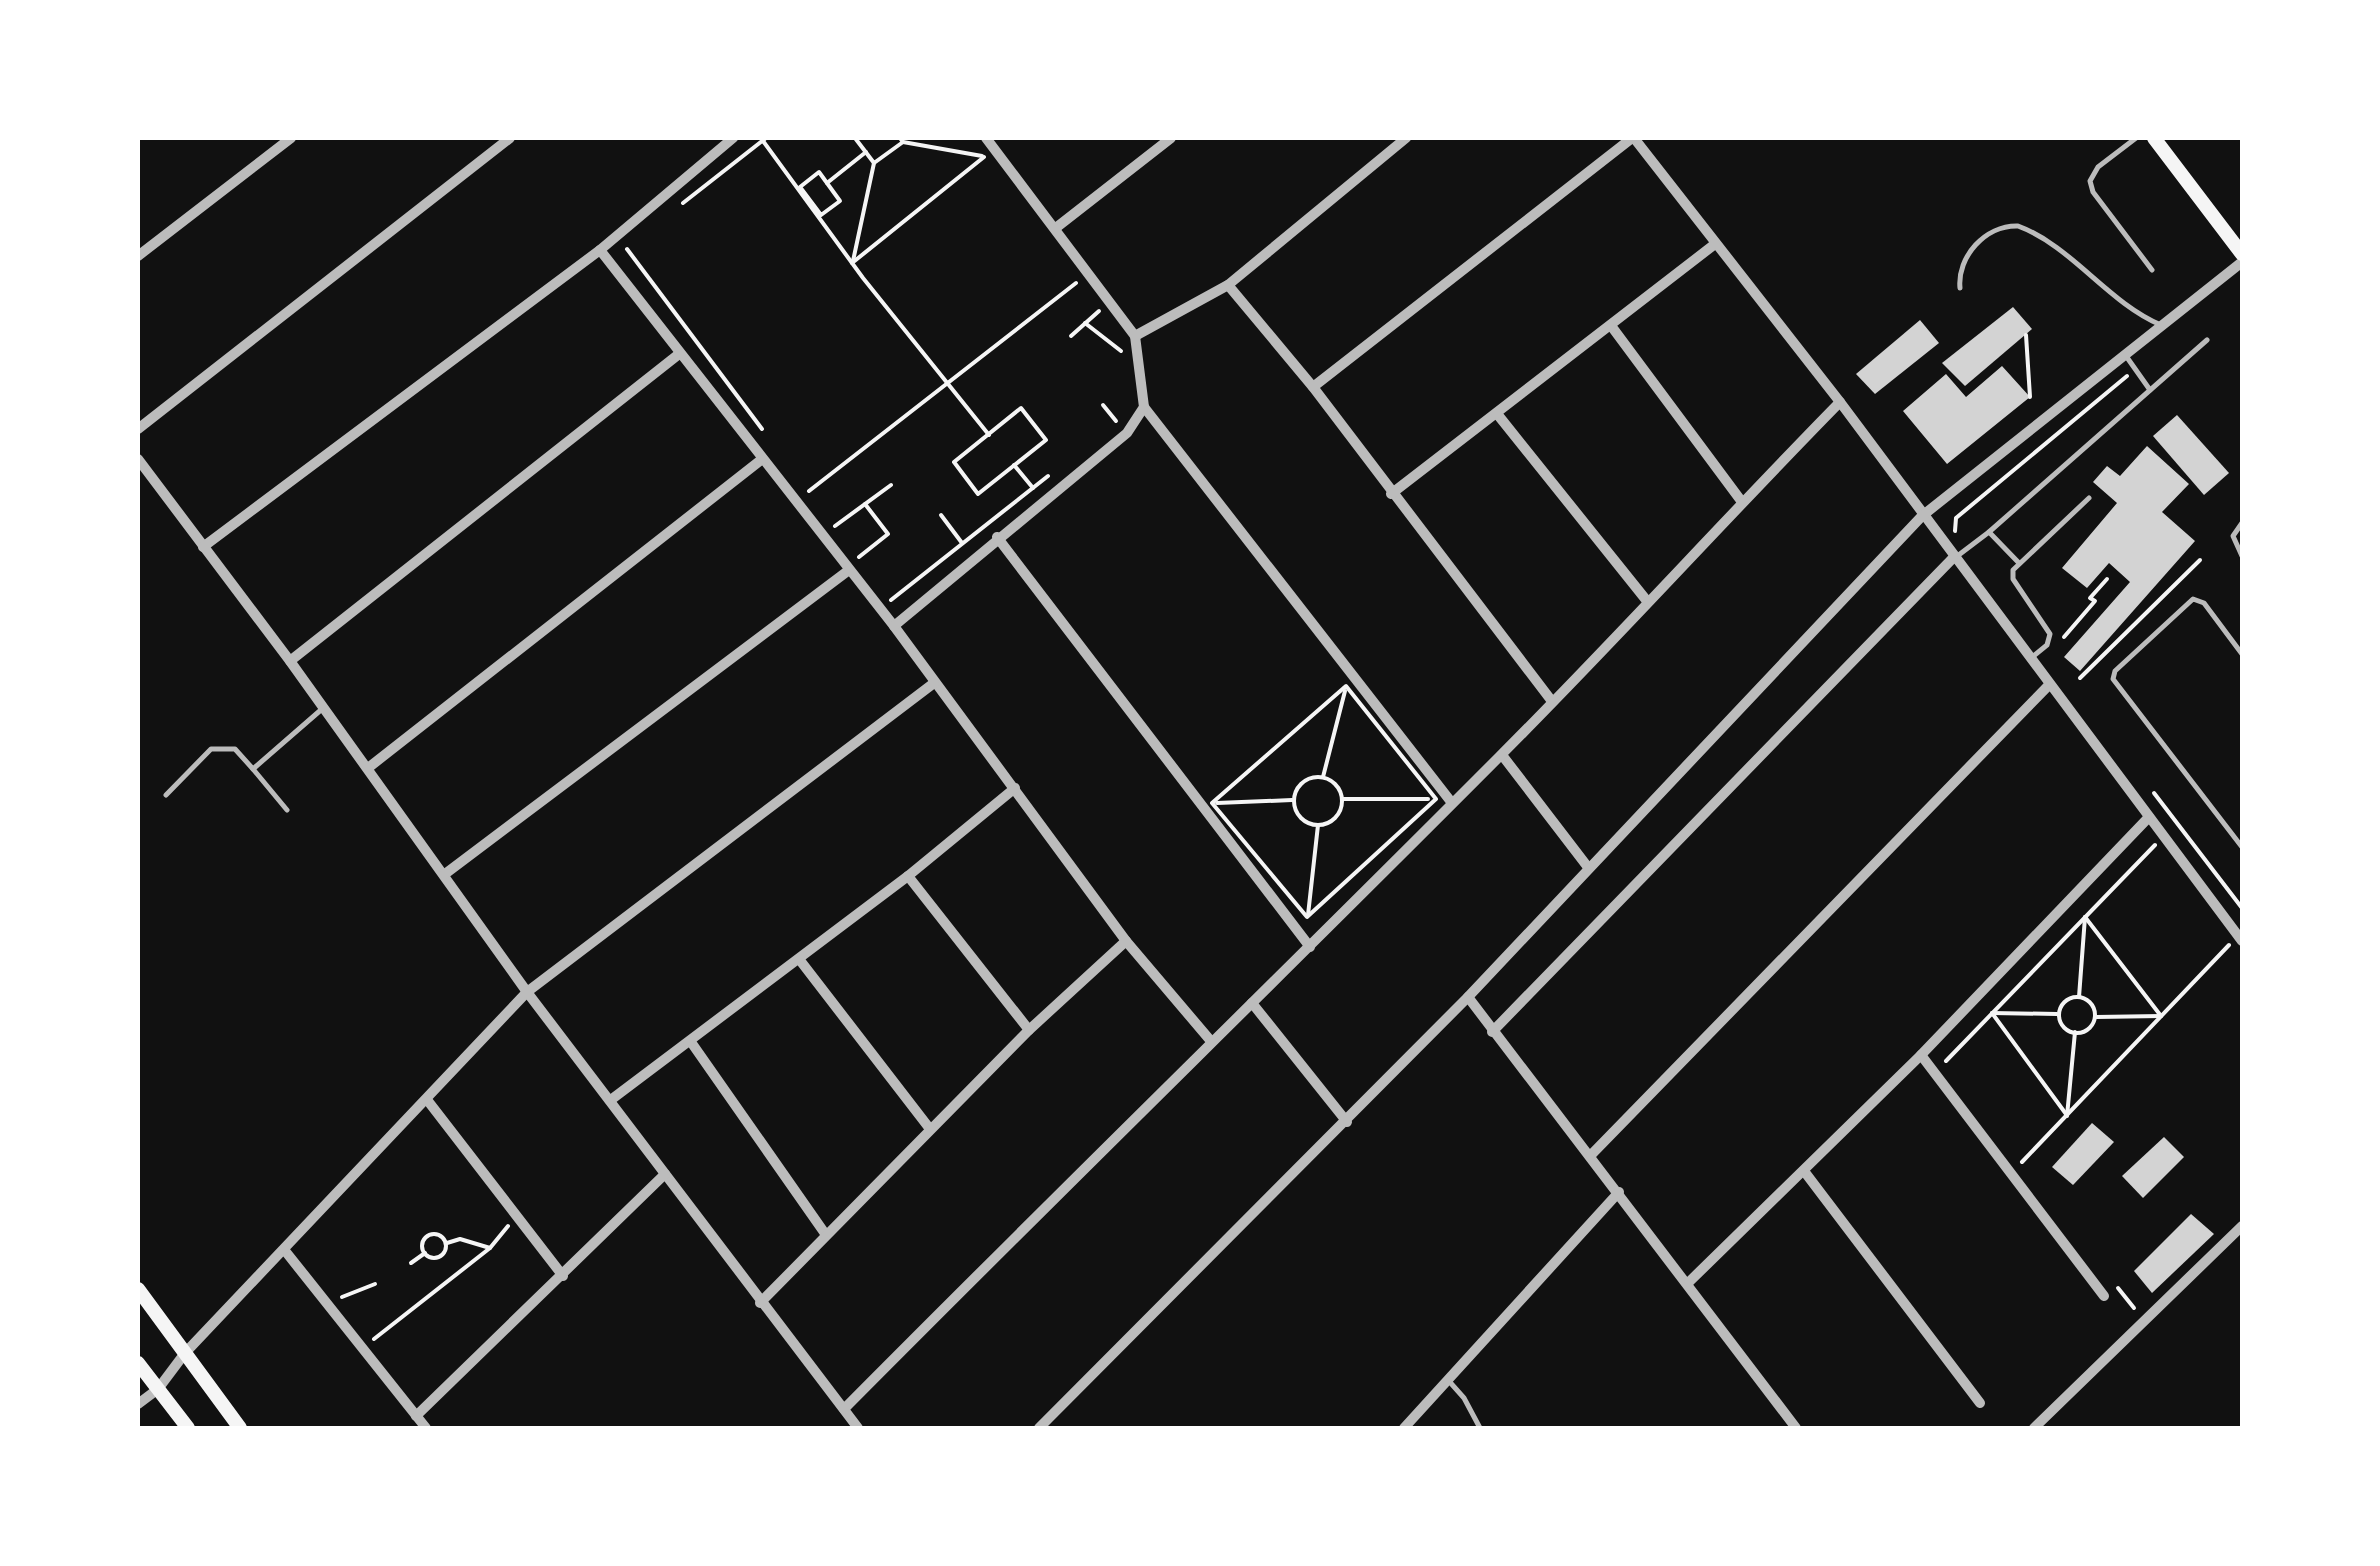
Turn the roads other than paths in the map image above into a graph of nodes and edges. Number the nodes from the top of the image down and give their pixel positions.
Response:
1 (291, 138) edge
2 (510, 138) edge
3 (731, 138) edge
4 (986, 138) edge
5 (1171, 138) edge
6 (1406, 138) edge
7 (1633, 138) edge
8 (2136, 138) edge
9 (2154, 138) edge
10 (1056, 227) junction
11 (1715, 244) junction
12 (2241, 248) edge
13 (600, 250) junction
14 (138, 256) edge
15 (2242, 262) edge
16 (2152, 270) dead end
17 (1228, 285) junction
18 (1960, 288) dead end
19 (2161, 324) junction
20 (1612, 327) junction
21 (1135, 336) junction
22 (2207, 340) dead end
23 (679, 354) junction
24 (2125, 354) junction
25 (1313, 388) junction
26 (2150, 390) junction
27 (1840, 402) junction
28 (1144, 407) junction
29 (1498, 415) junction
30 (138, 429) edge
31 (138, 460) edge
32 (761, 460) junction
33 (1391, 494) junction
34 (2089, 498) dead end
35 (1742, 502) junction
36 (1922, 516) junction
37 (2242, 522) edge
38 (1988, 532) junction
39 (997, 537) junction
40 (203, 547) junction
41 (2242, 556) edge
42 (1953, 558) junction
43 (2018, 562) junction
44 (849, 570) junction
45 (1646, 601) junction
46 (894, 626) junction
47 (2242, 654) edge
48 (290, 660) junction
49 (2028, 660) junction
50 (934, 683) junction
51 (2048, 686) junction
52 (1552, 700) junction
53 (324, 708) junction
54 (1502, 755) junction
55 (253, 768) junction
56 (368, 768) junction
57 (1015, 788) junction
58 (166, 795) dead end
59 (1452, 803) junction
60 (287, 810) dead end
61 (2149, 817) junction
62 (2242, 847) edge
63 (1587, 866) junction
64 (445, 874) junction
65 (908, 876) junction
66 (1126, 941) junction
67 (2238, 942) edge
68 (1310, 947) junction
69 (799, 960) junction
70 (527, 992) junction
71 (1468, 997) junction
72 (1252, 1003) junction
73 (1028, 1030) junction
74 (1492, 1032) junction
75 (1210, 1040) junction
76 (691, 1042) junction
77 (1921, 1055) junction
78 (612, 1099) junction
79 (428, 1101) junction
80 (1346, 1122) junction
81 (930, 1129) junction
82 (1591, 1155) junction
83 (1804, 1172) junction
84 (665, 1174) junction
85 (1618, 1192) junction
86 (2242, 1226) edge
87 (826, 1236) junction
88 (286, 1252) junction
89 (563, 1276) junction
90 (1689, 1282) junction
91 (138, 1288) edge
92 (2104, 1296) dead end
93 (760, 1303) junction
94 (186, 1353) junction
95 (138, 1364) edge
96 (1448, 1380) junction
97 (158, 1389) junction
98 (1980, 1403) dead end
99 (138, 1404) edge
100 (844, 1409) junction
101 (416, 1416) junction
102 (188, 1428) edge
103 (240, 1428) edge
104 (426, 1428) edge
105 (858, 1428) edge
106 (1039, 1428) edge
107 (1404, 1428) edge
108 (1480, 1428) edge
109 (1795, 1428) edge
110 (2034, 1428) edge

1 - 14 street
2 - 30 street
3 - 13 street
4 - 10 street
5 - 10 street
6 - 17 street
7 - 11 street
7 - 25 street
8 - 16 lane
9 - 12 main road
10 - 21 street
11 - 20 street
11 - 27 street
13 - 23 street
13 - 40 street
15 - 19 street
17 - 21 street
17 - 25 street
18 - 19 lane
19 - 24 street
20 - 29 street
20 - 35 street
21 - 28 street
22 - 26 lane
23 - 32 street
23 - 48 street
24 - 26 lane
24 - 36 street
25 - 33 street
26 - 38 lane
27 - 35 street
27 - 36 street
28 - 39 street
28 - 59 street
29 - 33 street
29 - 45 street
31 - 40 street
32 - 44 street
32 - 56 street
33 - 52 street
34 - 43 lane
35 - 45 street
36 - 42 street
36 - 63 street
37 - 41 lane
38 - 42 lane
38 - 43 lane
39 - 46 street
39 - 68 street
40 - 48 street
42 - 49 street
42 - 74 street
43 - 49 lane
44 - 46 street
44 - 64 street
45 - 52 street
46 - 50 street
47 - 62 lane
48 - 53 street
49 - 51 street
50 - 57 street
50 - 70 street
51 - 61 street
51 - 82 street
52 - 54 street
53 - 55 lane
53 - 56 street
54 - 59 street
54 - 63 street
55 - 58 lane
55 - 60 lane
56 - 64 street
57 - 65 street
57 - 66 street
59 - 68 street
61 - 67 street
61 - 77 street
63 - 71 street
64 - 70 street
65 - 69 street
65 - 73 street
66 - 73 street
66 - 75 street
68 - 72 street
69 - 76 street
69 - 81 street
70 - 78 street
70 - 79 street
71 - 74 street
71 - 80 street
72 - 75 street
72 - 80 street
73 - 81 street
74 - 82 street
75 - 100 street
76 - 78 street
76 - 87 street
77 - 83 street
77 - 92 street
78 - 84 street
79 - 88 street
79 - 89 street
80 - 106 street
81 - 87 street
82 - 85 street
83 - 90 street
83 - 98 street
84 - 89 street
84 - 93 street
85 - 90 street
85 - 96 street
86 - 110 street
87 - 93 street
88 - 94 street
88 - 101 street
89 - 101 street
90 - 109 street
91 - 94 main road
93 - 100 street
94 - 97 street
94 - 103 main road
95 - 97 main road
96 - 107 street
96 - 108 lane
97 - 99 street
97 - 102 main road
100 - 105 street
101 - 104 street

